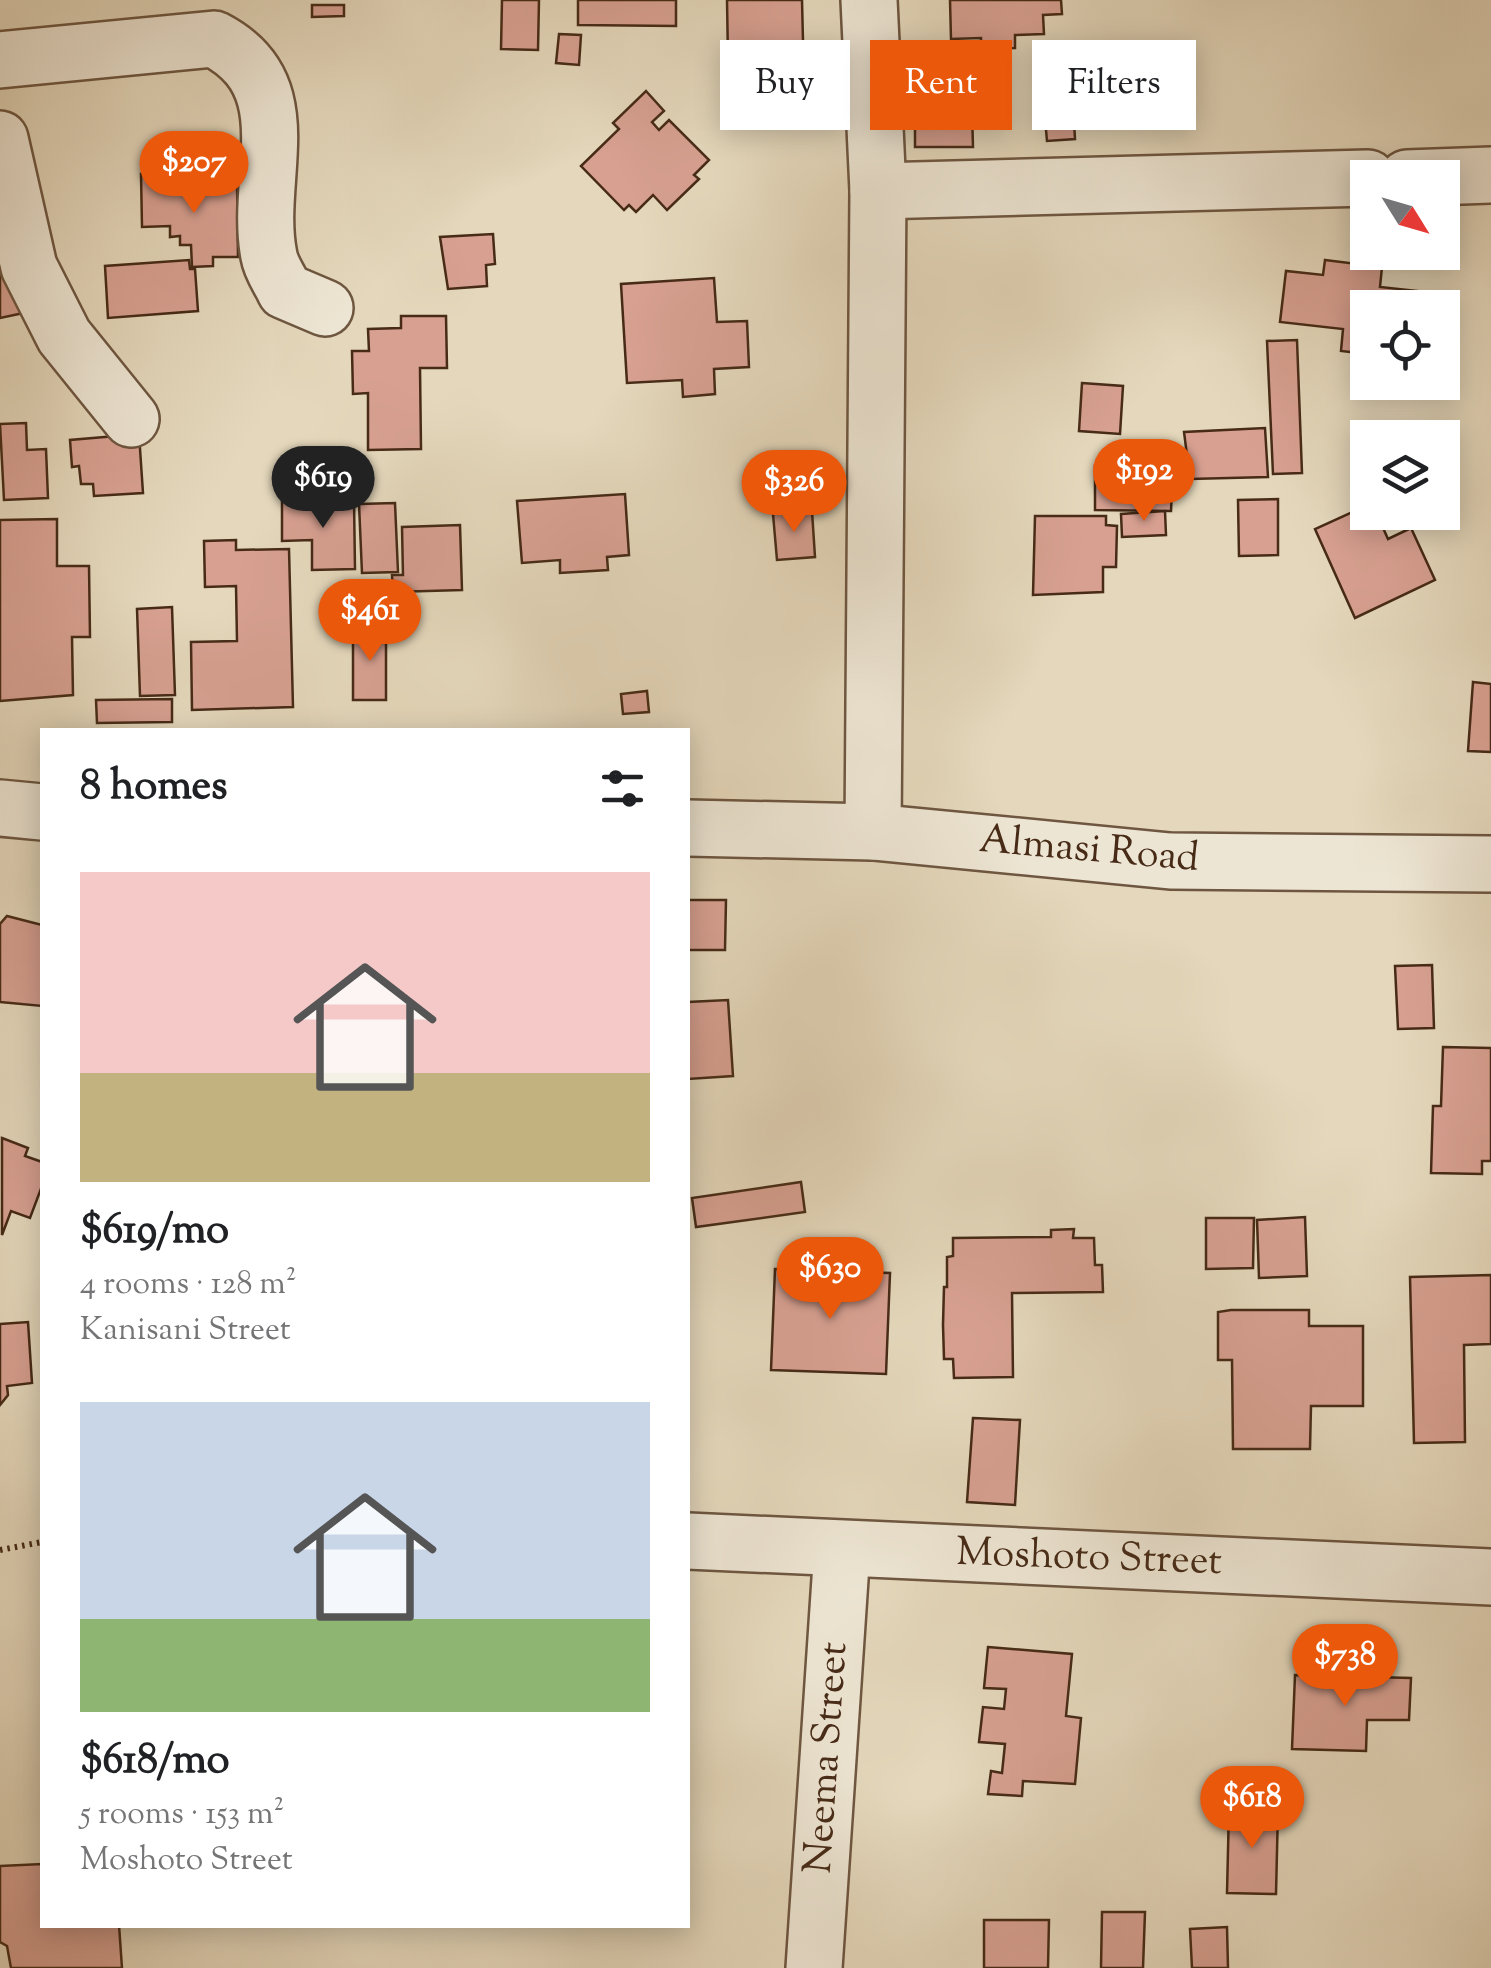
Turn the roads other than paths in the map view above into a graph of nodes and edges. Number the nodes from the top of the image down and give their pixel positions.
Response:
1 (870, 0) edge
2 (0, 60) edge
3 (0, 139) edge
4 (1491, 176) edge
5 (1460, 177) edge
6 (1350, 178) edge
7 (878, 190) junction
8 (325, 308) dead end
9 (131, 419) dead end
10 (0, 808) edge
11 (40, 812) edge
12 (690, 828) edge
13 (873, 832) junction
14 (1491, 864) edge
15 (690, 1541) edge
16 (842, 1549) junction
17 (1491, 1577) edge
18 (814, 1968) edge

1 - 7 street
2 - 8 street
3 - 9 street
4 - 5 street
6 - 7 street
7 - 13 street
10 - 11 street
12 - 13 street, Almasi Road
13 - 14 street, Almasi Road
15 - 16 street, Moshoto Street
16 - 17 street, Moshoto Street
16 - 18 street, Neema Street

